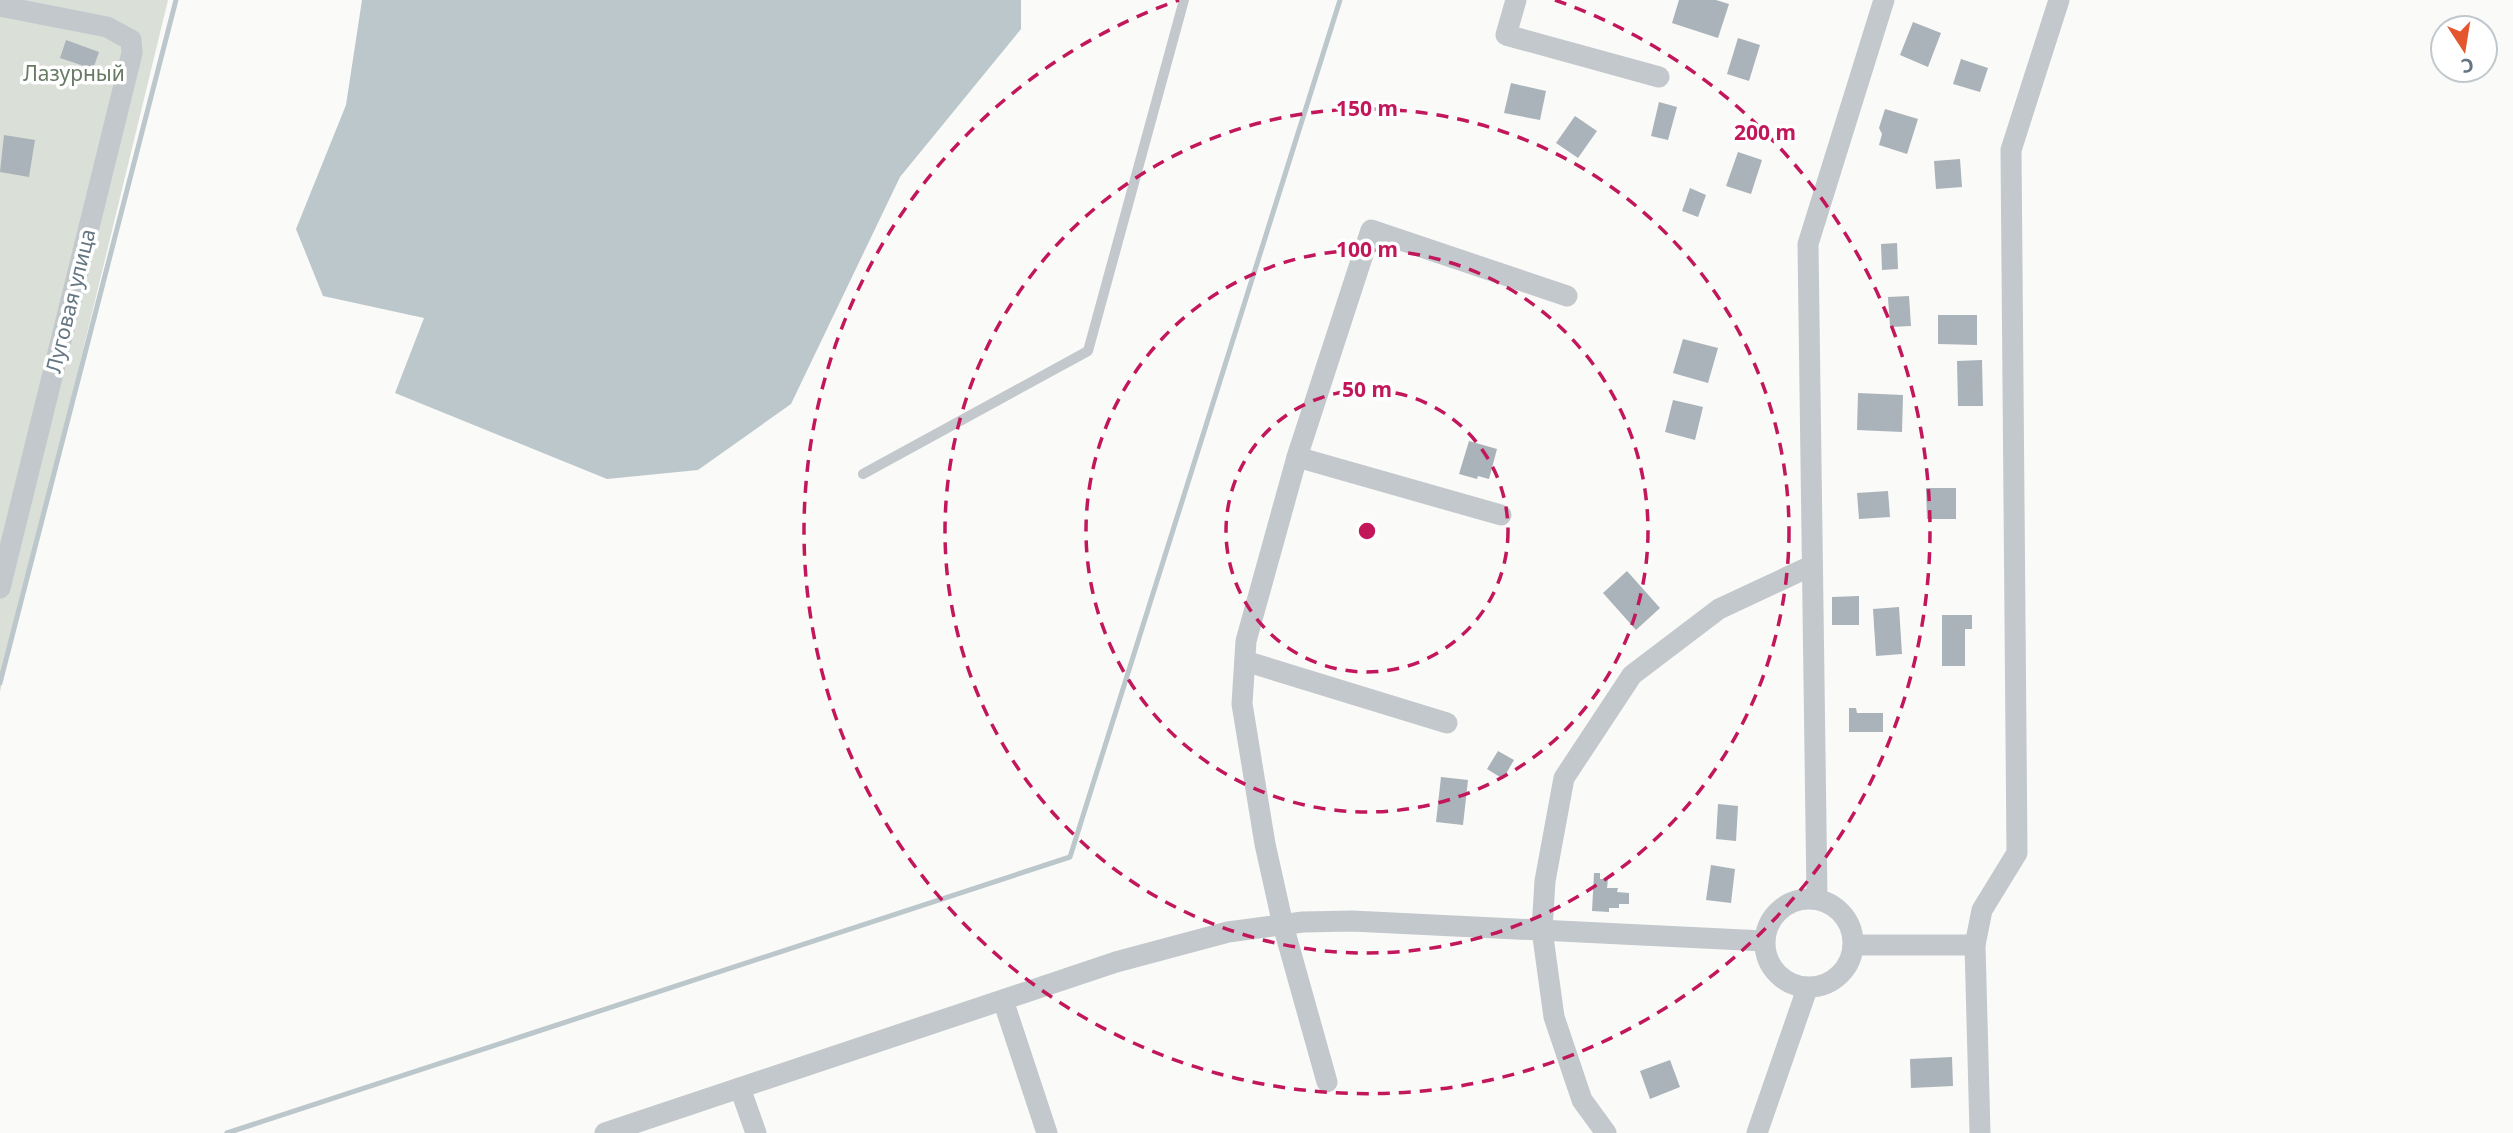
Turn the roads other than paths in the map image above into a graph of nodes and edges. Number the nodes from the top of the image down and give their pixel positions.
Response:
1 (1184, 0) edge
2 (1516, 0) edge
3 (1884, 0) edge
4 (2059, 0) edge
5 (0, 6) edge
6 (1659, 77) dead end
7 (1567, 296) dead end
8 (1297, 457) junction
9 (863, 474) dead end
10 (1501, 515) dead end
11 (1811, 566) junction
12 (0, 588) edge
13 (1245, 661) junction
14 (1447, 723) dead end
15 (1817, 898) junction
16 (1283, 925) junction
17 (1542, 930) junction
18 (1764, 941) junction
19 (1855, 945) junction
20 (1975, 945) junction
21 (1807, 989) junction
22 (1003, 1000) junction
23 (1327, 1082) dead end
24 (740, 1088) junction
25 (605, 1133) edge
26 (756, 1133) edge
27 (1047, 1133) edge
28 (1606, 1133) edge
29 (1757, 1133) edge
30 (1980, 1133) edge

1 - 9 lane
2 - 6 street
3 - 11 street
4 - 20 street
5 - 12 street, Луговая улица
7 - 8 street
8 - 10 street
8 - 13 street
11 - 15 street
11 - 17 street
13 - 14 street
13 - 16 street
15 - 18 street
15 - 19 street
16 - 17 street
16 - 22 street
16 - 23 street
17 - 18 street
17 - 28 street
18 - 21 street
19 - 20 street
19 - 21 street
20 - 30 street
21 - 29 street
22 - 24 street
22 - 27 street
24 - 25 street
24 - 26 street

